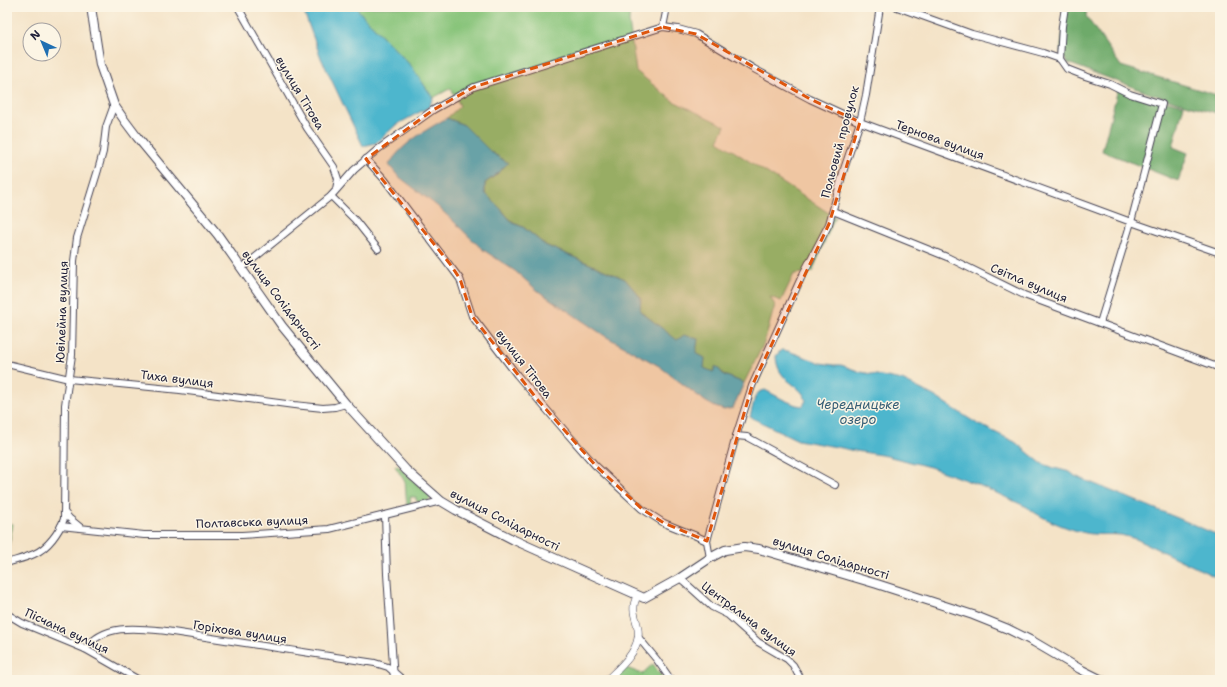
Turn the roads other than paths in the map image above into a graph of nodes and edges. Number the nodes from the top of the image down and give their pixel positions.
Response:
1 (91, 7) edge
2 (238, 7) edge
3 (667, 7) edge
4 (880, 7) edge
5 (897, 7) edge
6 (1065, 7) edge
7 (662, 27) junction
8 (1060, 59) junction
9 (114, 104) junction
10 (860, 122) junction
11 (366, 159) junction
12 (336, 190) junction
13 (331, 196) junction
14 (833, 211) junction
15 (1131, 222) junction
16 (378, 249) dead end
17 (1220, 253) edge
18 (242, 268) junction
19 (1100, 323) junction
20 (7, 364) edge
21 (1220, 368) edge
22 (69, 379) junction
23 (346, 404) junction
24 (736, 436) junction
25 (835, 485) dead end
26 (441, 501) junction
27 (64, 512) junction
28 (385, 515) junction
29 (61, 526) junction
30 (82, 528) junction
31 (707, 541) junction
32 (710, 558) junction
33 (7, 564) edge
34 (680, 578) junction
35 (637, 596) junction
36 (7, 614) edge
37 (638, 637) junction
38 (85, 649) junction
39 (394, 673) junction
40 (139, 680) edge
41 (394, 680) edge
42 (404, 680) edge
43 (607, 680) edge
44 (671, 680) edge
45 (801, 680) edge
46 (1102, 680) edge

1 - 9 main road, вулиця Солідарності
2 - 12 street, вулиця Тітова
3 - 7 street
4 - 10 street, Польовий провулок
5 - 8 street
6 - 8 street
7 - 10 street, Тернова вулиця
7 - 11 street
8 - 15 street
9 - 18 main road, вулиця Солідарності
9 - 22 street, Ювілейна вулиця
10 - 14 street, Польовий провулок
10 - 15 street, Тернова вулиця
11 - 12 street
11 - 31 street, вулиця Тітова
12 - 13 street
13 - 16 street
13 - 18 street
14 - 19 street, Світла вулиця
14 - 24 street, Польовий провулок
15 - 17 street, Тернова вулиця
15 - 19 street
18 - 23 main road, вулиця Солідарності
19 - 21 street, Світла вулиця
20 - 22 street, Тиха вулиця
22 - 23 street, Тиха вулиця
22 - 27 street, Ювілейна вулиця
23 - 26 main road, вулиця Солідарності
24 - 25 street
24 - 31 street, Польовий провулок
26 - 28 street, Полтавська вулиця
26 - 35 main road, вулиця Солідарності
27 - 29 street, Ювілейна вулиця
27 - 30 street
28 - 30 street, Полтавська вулиця
28 - 39 street
29 - 30 street, Полтавська вулиця
29 - 33 street
31 - 32 street
32 - 34 main road, вулиця Солідарності
32 - 46 main road, вулиця Солідарності
34 - 35 main road, вулиця Солідарності
34 - 45 street, Центральна вулиця
35 - 37 street
36 - 38 street, Пісчана вулиця
37 - 43 street
37 - 44 street
38 - 39 street, Горіхова вулиця
38 - 40 street, Пісчана вулиця
39 - 41 street
39 - 42 street, Горіхова вулиця

